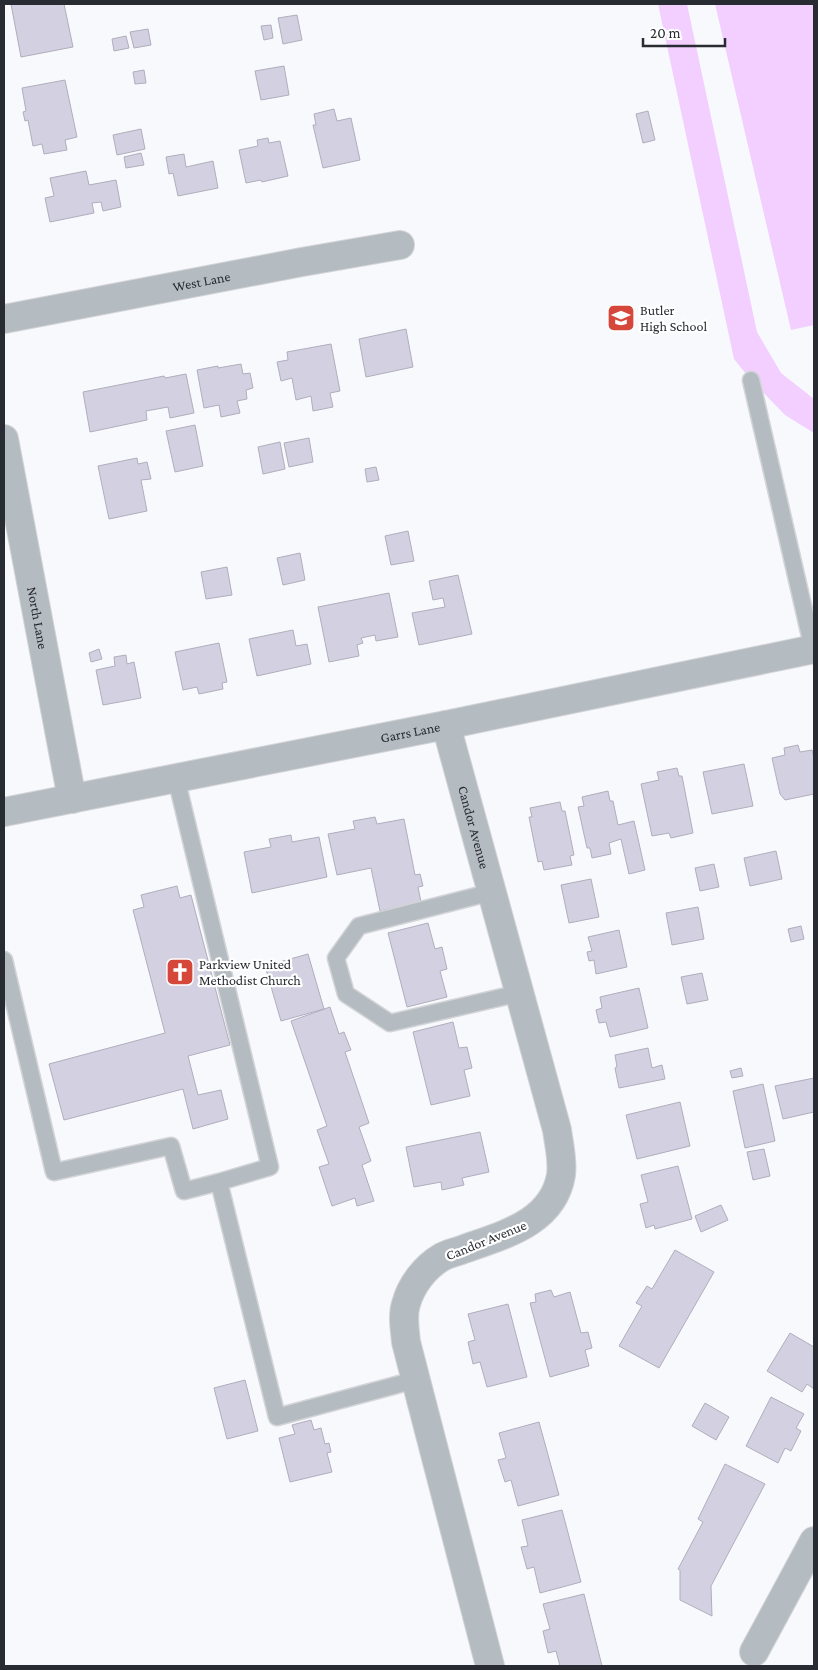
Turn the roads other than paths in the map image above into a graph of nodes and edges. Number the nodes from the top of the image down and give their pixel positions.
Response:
1 (400, 245) dead end
2 (4, 319) edge
3 (751, 380) dead end
4 (4, 439) edge
5 (814, 649) edge
6 (446, 725) junction
7 (176, 778) junction
8 (72, 798) junction
9 (4, 812) edge
10 (492, 892) junction
11 (4, 960) edge
12 (520, 993) junction
13 (219, 1182) junction
14 (415, 1380) junction
15 (814, 1540) edge
16 (754, 1652) dead end
17 (490, 1666) edge

1 - 2 street, West Lane
3 - 5 lane
4 - 8 street, North Lane
5 - 6 street, Garrs Lane
6 - 7 street, Garrs Lane
6 - 10 street, Candor Avenue
7 - 8 street, Garrs Lane
7 - 13 lane
8 - 9 street, Garrs Lane
10 - 12 street, Candor Avenue
10 - 12 lane
11 - 13 lane
12 - 14 street, Candor Avenue
13 - 14 lane
14 - 17 street, Candor Avenue
15 - 16 street

